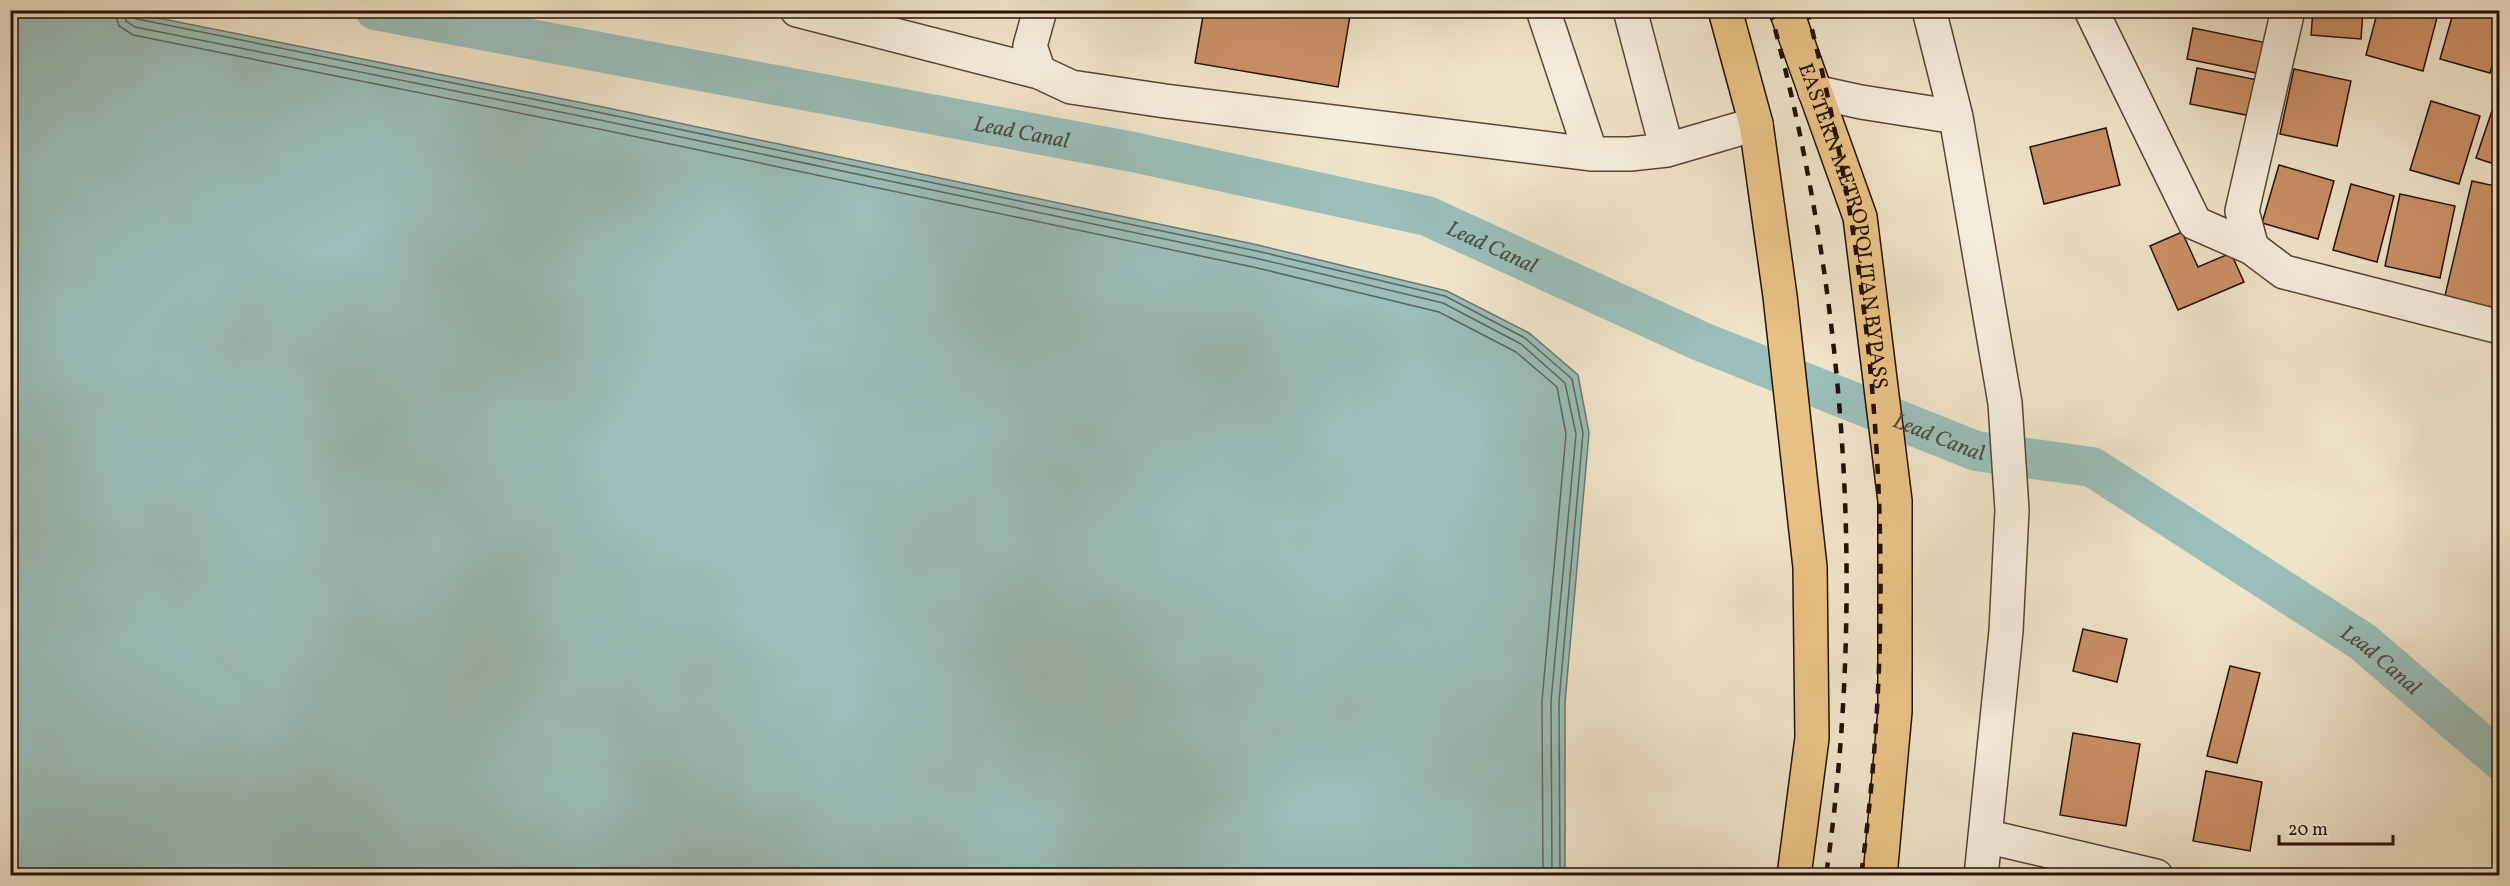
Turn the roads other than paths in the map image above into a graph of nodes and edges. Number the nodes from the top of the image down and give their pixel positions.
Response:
1 (797, 10) edge
2 (1040, 10) edge
3 (1544, 10) edge
4 (1630, 10) edge
5 (1725, 10) edge
6 (1786, 10) edge
7 (1929, 10) edge
8 (2091, 10) edge
9 (2288, 10) edge
10 (869, 19) edge
11 (1039, 72) junction
12 (1815, 92) junction
13 (1956, 117) junction
14 (1756, 124) junction
15 (1667, 150) junction
16 (1591, 154) junction
17 (2252, 248) junction
18 (2499, 327) edge
19 (1985, 836) junction
20 (1794, 876) edge
21 (1880, 876) edge
22 (1981, 876) edge
23 (2156, 876) edge

1 - 10 street
2 - 11 street
3 - 16 street
4 - 15 street
5 - 14 main road
6 - 12 main road, EASTERN METROPOLITAN BYPASS
7 - 13 street
8 - 17 street
9 - 17 street
10 - 11 street
11 - 16 street
12 - 13 street
12 - 21 main road, EASTERN METROPOLITAN BYPASS
13 - 19 street
14 - 15 street
14 - 20 main road
15 - 16 street
17 - 18 street
19 - 22 street
19 - 23 street

